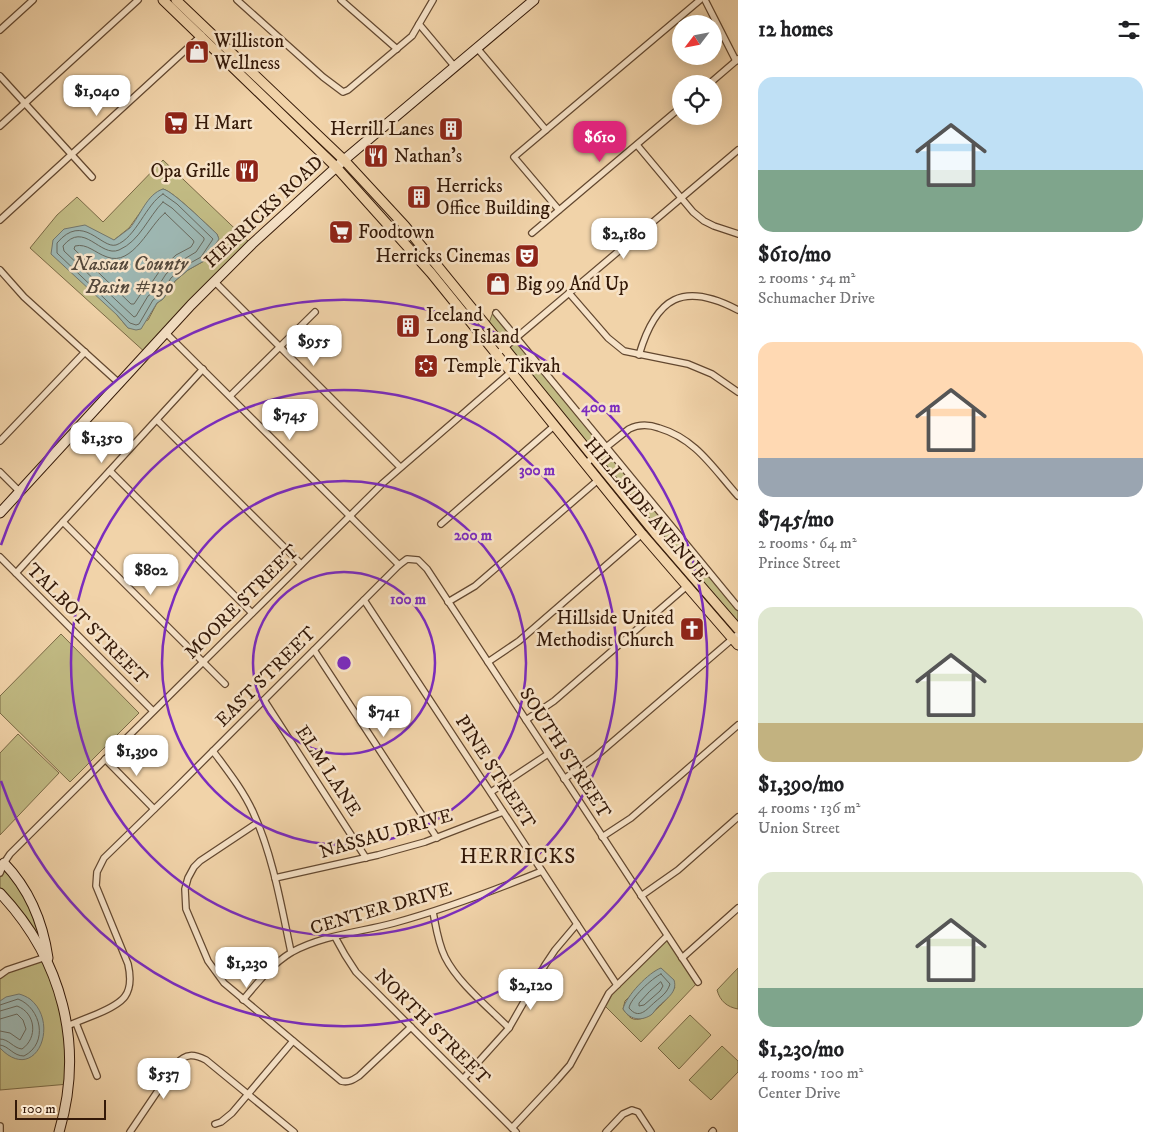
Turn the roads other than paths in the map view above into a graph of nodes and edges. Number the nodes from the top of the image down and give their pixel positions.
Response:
1 (34, 0) edge
2 (138, 0) edge
3 (163, 0) edge
4 (176, 0) edge
5 (237, 0) edge
6 (341, 0) edge
7 (433, 0) edge
8 (534, 0) edge
9 (700, 0) edge
10 (706, 0) edge
11 (419, 24) junction
12 (0, 30) edge
13 (204, 34) junction
14 (477, 48) junction
15 (397, 49) junction
16 (737, 60) edge
17 (455, 67) junction
18 (720, 75) edge
19 (0, 76) edge
20 (25, 103) junction
21 (672, 115) edge
22 (0, 126) edge
23 (546, 130) junction
24 (637, 145) junction
25 (738, 150) edge
26 (71, 154) junction
27 (344, 160) junction
28 (336, 167) junction
29 (92, 177) dead end
30 (682, 198) junction
31 (559, 210) junction
32 (0, 220) edge
33 (532, 233) dead end
34 (738, 234) edge
35 (0, 270) edge
36 (214, 281) junction
37 (569, 293) junction
38 (738, 310) edge
39 (315, 312) dead end
40 (496, 313) dead end
41 (166, 332) junction
42 (516, 337) junction
43 (280, 347) junction
44 (504, 347) junction
45 (84, 352) junction
46 (496, 354) junction
47 (640, 355) junction
48 (519, 365) junction
49 (203, 369) junction
50 (510, 371) junction
51 (120, 384) junction
52 (738, 392) edge
53 (230, 396) junction
54 (157, 420) junction
55 (554, 426) junction
56 (0, 441) edge
57 (606, 447) junction
58 (593, 458) junction
59 (586, 464) junction
60 (400, 467) junction
61 (110, 471) junction
62 (0, 472) edge
63 (598, 480) junction
64 (20, 492) junction
65 (738, 496) edge
66 (0, 513) edge
67 (350, 516) junction
68 (63, 522) junction
69 (441, 524) dead end
70 (642, 534) junction
71 (0, 557) edge
72 (301, 564) junction
73 (399, 565) junction
74 (16, 573) junction
75 (687, 586) junction
76 (364, 600) junction
77 (448, 602) junction
78 (738, 607) edge
79 (252, 613) junction
80 (738, 629) edge
81 (736, 639) edge
82 (314, 650) junction
83 (203, 662) junction
84 (488, 662) junction
85 (225, 684) dead end
86 (264, 700) junction
87 (153, 712) junction
88 (526, 720) junction
89 (738, 724) edge
90 (213, 751) junction
91 (548, 754) junction
92 (105, 760) junction
93 (564, 779) junction
94 (491, 792) junction
95 (154, 809) junction
96 (504, 812) junction
97 (738, 817) edge
98 (257, 822) junction
99 (602, 837) junction
100 (437, 838) junction
101 (366, 858) junction
102 (4, 863) junction
103 (542, 871) junction
104 (0, 873) edge
105 (275, 878) junction
106 (0, 893) edge
107 (641, 896) junction
108 (738, 908) edge
109 (432, 912) junction
110 (577, 924) junction
111 (335, 936) junction
112 (667, 936) junction
113 (291, 952) junction
114 (682, 958) junction
115 (47, 960) junction
116 (0, 975) edge
117 (698, 982) dead end
118 (617, 985) junction
119 (243, 1000) junction
120 (72, 1024) junction
121 (411, 1026) junction
122 (509, 1028) junction
123 (293, 1041) junction
124 (97, 1076) dead end
125 (463, 1079) junction
126 (248, 1094) junction
127 (215, 1124) dead end
128 (0, 1126) edge
129 (514, 1130) edge
130 (0, 1132) edge
131 (59, 1132) edge
132 (130, 1132) edge
133 (294, 1132) edge
134 (606, 1132) edge
135 (651, 1132) edge

1 - 12 street
2 - 20 street
3 - 13 main road, HILLSIDE AVENUE
4 - 13 main road, HILLSIDE AVENUE
5 - 15 street
6 - 15 street
7 - 11 street
8 - 14 main road, HERRICKS ROAD
9 - 23 street
10 - 16 street
11 - 15 street
11 - 17 street
13 - 26 street
13 - 27 main road, HILLSIDE AVENUE
13 - 28 main road, HILLSIDE AVENUE
14 - 17 main road, HERRICKS ROAD
14 - 23 street
16 - 18 street
17 - 27 main road, HERRICKS ROAD
19 - 20 street
20 - 22 street
20 - 26 street
21 - 24 street
23 - 31 street
24 - 30 street
24 - 31 street
25 - 30 street
26 - 29 street
26 - 32 street
27 - 28 main road, HERRICKS ROAD
27 - 44 main road, HILLSIDE AVENUE
28 - 36 main road, HERRICKS ROAD
28 - 46 main road, HILLSIDE AVENUE
30 - 34 street
30 - 37 street
31 - 33 street
35 - 45 street
36 - 41 main road, HERRICKS ROAD
36 - 43 street
37 - 42 street
37 - 47 street
38 - 47 street
39 - 43 street
40 - 42 street
41 - 49 street
41 - 51 main road, HERRICKS ROAD
42 - 44 street
42 - 57 street
43 - 53 street
43 - 60 street
44 - 46 street
44 - 48 main road, HILLSIDE AVENUE
45 - 51 street
45 - 56 street
46 - 50 main road, HILLSIDE AVENUE
47 - 52 street
48 - 50 street, MOORE STREET
48 - 58 main road, HILLSIDE AVENUE
49 - 53 street
49 - 54 street
50 - 55 main road, HILLSIDE AVENUE
50 - 60 street, MOORE STREET
51 - 64 main road, HERRICKS ROAD
53 - 67 street
54 - 61 street
54 - 72 street
55 - 59 main road, HILLSIDE AVENUE
55 - 69 street
57 - 58 street
57 - 65 street
57 - 78 street
58 - 59 street
58 - 80 main road, HILLSIDE AVENUE
59 - 63 main road, HILLSIDE AVENUE
60 - 67 street, MOORE STREET
61 - 68 street
61 - 79 street
62 - 64 street
63 - 70 main road, HILLSIDE AVENUE
63 - 77 street
64 - 66 main road, HERRICKS ROAD
67 - 72 street, MOORE STREET
67 - 73 street
68 - 74 street
68 - 83 street
70 - 75 main road, HILLSIDE AVENUE
70 - 84 street
71 - 74 street, TALBOT STREET
72 - 79 street, MOORE STREET
73 - 76 street, EAST STREET
73 - 77 street, SOUTH STREET
74 - 87 street, TALBOT STREET
75 - 81 main road, HILLSIDE AVENUE
75 - 88 street
76 - 82 street, EAST STREET
76 - 94 street, PINE STREET
77 - 84 street, SOUTH STREET
79 - 83 street, MOORE STREET
81 - 93 street
82 - 86 street, EAST STREET
82 - 100 street
83 - 85 street
83 - 87 street, MOORE STREET
84 - 88 street, SOUTH STREET
86 - 90 street, EAST STREET
86 - 101 street, ELM LANE
87 - 92 street, MOORE STREET
88 - 91 street, SOUTH STREET
89 - 99 street
90 - 95 street, EAST STREET
90 - 98 street
91 - 93 street, SOUTH STREET
91 - 94 street
92 - 95 street
92 - 102 street, MOORE STREET
93 - 99 street, SOUTH STREET
94 - 96 street, PINE STREET
95 - 120 street, EAST STREET
96 - 100 street, NASSAU DRIVE
96 - 103 street, PINE STREET
97 - 107 street
98 - 105 street
98 - 119 street
99 - 107 street, SOUTH STREET
100 - 101 street, NASSAU DRIVE
101 - 105 street, NASSAU DRIVE
102 - 104 street, MOORE STREET
102 - 115 main road
103 - 109 street, CENTER DRIVE
103 - 110 street, PINE STREET
105 - 113 street
106 - 115 main road
107 - 112 street, SOUTH STREET
108 - 114 street
109 - 111 street, CENTER DRIVE
109 - 122 street
110 - 118 street, PINE STREET
110 - 122 street
111 - 113 street, CENTER DRIVE
111 - 121 street, NORTH STREET
112 - 114 street, SOUTH STREET
112 - 118 street
113 - 119 street, CENTER DRIVE
114 - 117 street, SOUTH STREET
115 - 116 street
115 - 120 main road
118 - 129 street
119 - 123 street
120 - 124 street
120 - 131 main road
121 - 123 street
121 - 125 street, NORTH STREET
122 - 125 street
123 - 126 street
125 - 129 street, NORTH STREET
126 - 127 street
126 - 132 street
126 - 133 street
128 - 130 street
134 - 135 street

